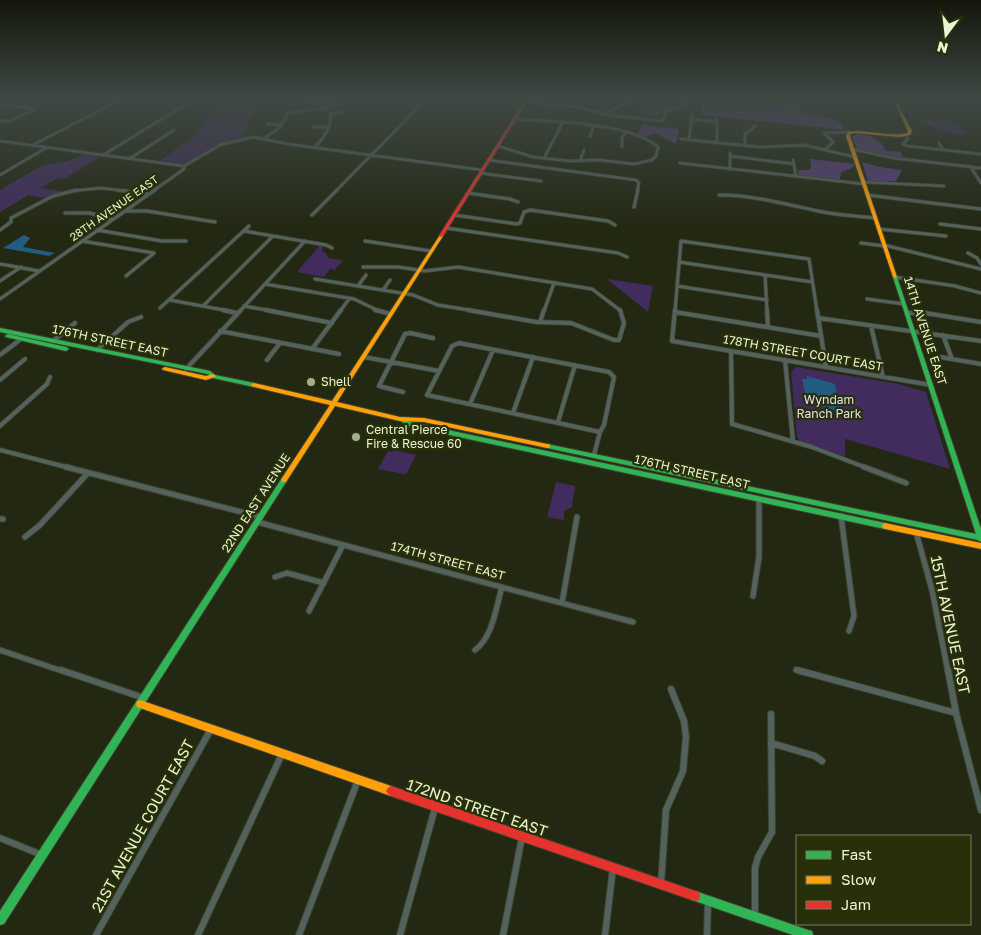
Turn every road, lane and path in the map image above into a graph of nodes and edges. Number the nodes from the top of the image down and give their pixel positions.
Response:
1 (0, 141) edge
2 (40, 141) edge
3 (126, 141) edge
4 (157, 141) edge
5 (235, 141) edge
6 (275, 141) edge
7 (321, 141) edge
8 (387, 141) edge
9 (501, 141) edge
10 (553, 141) edge
11 (622, 141) edge
12 (651, 141) edge
13 (695, 141) edge
14 (745, 141) edge
15 (832, 141) edge
16 (849, 141) edge
17 (906, 141) edge
18 (716, 143) joint
19 (938, 143) dead end
20 (32, 145) junction
21 (498, 146) junction
22 (745, 146) junction
23 (47, 147) junction
24 (315, 147) junction
25 (622, 147) dead end
26 (852, 149) junction
27 (584, 150) dead end
28 (824, 150) junction
29 (943, 150) junction
30 (371, 154) junction
31 (981, 154) edge
32 (102, 155) junction
33 (855, 157) junction
34 (544, 158) junction
35 (128, 159) junction
36 (488, 160) junction
37 (582, 161) junction
38 (680, 163) dead end
39 (184, 166) junction
40 (970, 166) junction
41 (730, 168) junction
42 (981, 168) edge
43 (481, 172) junction
44 (0, 175) edge
45 (796, 176) junction
46 (940, 180) dead end
47 (541, 181) dead end
48 (863, 183) junction
49 (981, 183) edge
50 (468, 193) junction
51 (149, 194) junction
52 (719, 195) dead end
53 (867, 196) junction
54 (518, 202) dead end
55 (634, 207) dead end
56 (981, 209) edge
57 (125, 211) junction
58 (65, 213) dead end
59 (312, 215) dead end
60 (454, 215) junction
61 (875, 218) junction
62 (112, 220) junction
63 (215, 222) dead end
64 (615, 225) dead end
65 (249, 226) dead end
66 (446, 228) junction
67 (879, 229) junction
68 (981, 229) edge
69 (0, 230) edge
70 (98, 230) junction
71 (244, 231) junction
72 (273, 236) junction
73 (82, 241) junction
74 (186, 241) dead end
75 (305, 241) junction
76 (365, 241) dead end
77 (862, 243) dead end
78 (884, 245) junction
79 (332, 248) dead end
80 (431, 251) junction
81 (968, 253) dead end
82 (627, 257) dead end
83 (679, 262) junction
84 (0, 264) edge
85 (981, 264) edge
86 (363, 266) dead end
87 (20, 268) junction
88 (981, 269) edge
89 (419, 270) junction
90 (40, 271) junction
91 (765, 275) junction
92 (126, 276) dead end
93 (366, 276) dead end
94 (315, 278) dead end
95 (895, 278) junction
96 (390, 280) dead end
97 (0, 281) edge
98 (554, 282) junction
99 (812, 282) junction
100 (265, 284) junction
101 (358, 286) junction
102 (677, 286) junction
103 (383, 290) junction
104 (981, 293) edge
105 (404, 294) junction
106 (350, 298) junction
107 (0, 299) edge
108 (867, 299) dead end
109 (170, 300) junction
110 (767, 300) junction
111 (904, 304) junction
112 (203, 306) junction
113 (244, 306) junction
114 (160, 308) dead end
115 (675, 312) junction
116 (238, 313) junction
117 (907, 313) junction
118 (391, 314) junction
119 (140, 317) dead end
120 (818, 318) junction
121 (75, 322) dead end
122 (540, 322) junction
123 (981, 322) edge
124 (332, 323) junction
125 (871, 326) junction
126 (768, 327) junction
127 (0, 330) edge
128 (220, 331) junction
129 (913, 333) junction
130 (0, 334) edge
131 (943, 335) junction
132 (821, 336) junction
133 (433, 338) dead end
134 (21, 339) junction
135 (53, 341) junction
136 (981, 341) edge
137 (280, 343) junction
138 (69, 349) junction
139 (312, 349) junction
140 (493, 350) junction
141 (100, 351) junction
142 (731, 351) junction
143 (338, 354) dead end
144 (0, 355) edge
145 (364, 357) junction
146 (940, 357) dead end
147 (533, 358) junction
148 (26, 359) dead end
149 (952, 359) junction
150 (267, 360) dead end
151 (785, 360) junction
152 (391, 362) junction
153 (981, 364) edge
154 (575, 365) junction
155 (826, 367) junction
156 (186, 369) junction
157 (439, 371) junction
158 (213, 376) junction
159 (50, 377) dead end
160 (883, 377) junction
161 (0, 380) edge
162 (931, 385) junction
163 (403, 392) dead end
164 (333, 404) junction
165 (470, 404) junction
166 (513, 413) junction
167 (400, 419) junction
168 (558, 422) junction
169 (0, 426) edge
170 (600, 432) junction
171 (793, 441) junction
172 (2, 451) edge
173 (550, 453) junction
174 (594, 455) junction
175 (0, 456) edge
176 (607, 465) junction
177 (654, 468) junction
178 (88, 473) junction
179 (906, 483) dead end
180 (759, 498) junction
181 (795, 498) junction
182 (796, 506) junction
183 (841, 516) junction
184 (577, 517) dead end
185 (259, 520) junction
186 (916, 532) junction
187 (25, 537) dead end
188 (981, 539) edge
189 (343, 545) junction
190 (981, 546) edge
191 (275, 577) dead end
192 (324, 583) junction
193 (502, 587) junction
194 (753, 596) dead end
195 (562, 603) junction
196 (309, 611) dead end
197 (633, 622) dead end
198 (849, 631) dead end
199 (0, 650) edge
200 (476, 650) dead end
201 (796, 670) dead end
202 (671, 689) dead end
203 (144, 698) junction
204 (140, 704) junction
205 (956, 713) junction
206 (771, 714) dead end
207 (210, 729) junction
208 (772, 743) junction
209 (282, 754) junction
210 (822, 761) dead end
211 (358, 780) junction
212 (436, 808) junction
213 (981, 810) edge
214 (522, 837) junction
215 (0, 838) edge
216 (42, 855) junction
217 (613, 868) junction
218 (661, 884) junction
219 (708, 900) junction
220 (755, 916) junction
221 (0, 920) edge
222 (96, 935) edge
223 (198, 935) edge
224 (299, 935) edge
225 (400, 935) edge
226 (503, 935) edge
227 (605, 935) edge
228 (707, 935) edge
229 (806, 935) edge

1 - 20 street
2 - 20 street
3 - 32 street
4 - 35 street
5 - 39 street, 28TH AVENUE EAST
6 - 24 street, 28TH AVENUE EAST
7 - 24 street
8 - 30 street
9 - 21 street, 22ND EAST AVENUE
10 - 34 street
11 - 25 street
12 - 37 street
13 - 18 street
14 - 22 street
15 - 28 street
16 - 26 street, 14TH AVENUE EAST
17 - 29 street
18 - 22 street
19 - 29 street
20 - 23 street
21 - 34 street
21 - 36 street, 22ND EAST AVENUE
22 - 28 street
23 - 32 street
23 - 44 street
24 - 30 street, 28TH AVENUE EAST
26 - 33 street, 14TH AVENUE EAST
26 - 40 street
27 - 37 street
28 - 33 street
29 - 31 street
30 - 43 street, 28TH AVENUE EAST
30 - 59 street
32 - 35 street
33 - 48 street, 14TH AVENUE EAST
34 - 37 street
35 - 39 street
36 - 43 street, 22ND EAST AVENUE
36 - 55 street
38 - 41 street
39 - 51 street, 28TH AVENUE EAST
40 - 42 street
40 - 49 street
41 - 45 street
41 - 45 street
43 - 47 street, 28TH AVENUE EAST
43 - 50 street, 22ND EAST AVENUE
45 - 48 street
46 - 48 street
48 - 53 street, 14TH AVENUE EAST
50 - 54 street
50 - 60 street, 22ND EAST AVENUE
51 - 57 street, 28TH AVENUE EAST
51 - 69 street
52 - 61 street
53 - 56 street
53 - 61 street, 14TH AVENUE EAST
57 - 62 street, 28TH AVENUE EAST
57 - 63 street
58 - 62 street
60 - 64 street
60 - 66 street, 22ND EAST AVENUE
61 - 67 street, 14TH AVENUE EAST
62 - 70 street, 28TH AVENUE EAST
65 - 71 street
66 - 80 street, 22ND EAST AVENUE
66 - 82 street
67 - 68 street
67 - 78 street, 14TH AVENUE EAST
70 - 73 street, 28TH AVENUE EAST
70 - 74 street
71 - 72 street
71 - 109 street
72 - 75 street
72 - 112 street
73 - 90 street, 28TH AVENUE EAST
73 - 92 street
75 - 79 street
75 - 100 street
76 - 80 street
77 - 78 street
78 - 88 street
78 - 95 street, 14TH AVENUE EAST
80 - 89 street, 22ND EAST AVENUE
81 - 85 street
83 - 91 street
83 - 99 street
83 - 102 street
84 - 87 street
86 - 89 street
87 - 90 street
87 - 97 street
89 - 98 street
89 - 105 street, 22ND EAST AVENUE
90 - 107 street, 28TH AVENUE EAST
91 - 99 street
91 - 110 street
93 - 101 street
94 - 101 street
95 - 104 street
95 - 111 street, 14TH AVENUE EAST
96 - 103 street
98 - 122 street
98 - 122 street
99 - 120 street
100 - 106 street
100 - 113 street
101 - 103 street
102 - 110 street
102 - 115 street
103 - 105 street
105 - 118 street, 22ND EAST AVENUE
105 - 122 street
106 - 118 street
106 - 124 street
108 - 111 street
109 - 112 street
109 - 114 street
110 - 126 street
111 - 117 street, 14TH AVENUE EAST
112 - 116 street
113 - 116 street
113 - 124 street
115 - 126 street
115 - 142 street, 178TH STREET COURT EAST
116 - 128 street
117 - 123 street
117 - 129 street, 14TH AVENUE EAST
118 - 145 street, 22ND EAST AVENUE
119 - 141 street
120 - 125 street
120 - 132 street
121 - 135 street
124 - 139 street
125 - 129 street
125 - 160 street
126 - 132 street
127 - 135 street, 176TH STREET EAST
128 - 137 street
128 - 156 street
129 - 131 street
129 - 162 street, 14TH AVENUE EAST
130 - 134 street, 176TH STREET EAST
131 - 136 street
131 - 149 street
132 - 155 street
133 - 152 street
134 - 138 street, 176TH STREET EAST
134 - 144 street
135 - 141 street, 176TH STREET EAST
137 - 139 street
137 - 150 street
138 - 141 street
138 - 158 street, 176TH STREET EAST
139 - 143 street
140 - 147 street
140 - 157 street
140 - 165 street
141 - 156 street, 176TH STREET EAST
142 - 151 street, 178TH STREET COURT EAST
142 - 171 street
145 - 152 street
145 - 164 street, 22ND EAST AVENUE
146 - 149 street
147 - 154 street
147 - 166 street
148 - 161 street
149 - 153 street
151 - 155 street, 178TH STREET COURT EAST
151 - 171 street
152 - 157 street
152 - 163 street
154 - 168 street
154 - 170 street
155 - 160 street, 178TH STREET COURT EAST
156 - 158 street, 176TH STREET EAST
157 - 165 street
158 - 164 street, 176TH STREET EAST
159 - 169 street
160 - 162 street, 178TH STREET COURT EAST
162 - 188 street, 14TH AVENUE EAST
164 - 167 street, 176TH STREET EAST
164 - 185 street, 22ND EAST AVENUE
165 - 166 street
166 - 168 street
167 - 173 street, 176TH STREET EAST
167 - 174 street, 176TH STREET EAST
168 - 170 street
170 - 174 street
171 - 179 street
172 - 175 street
172 - 178 street, 174TH STREET EAST
173 - 174 street
173 - 176 street, 176TH STREET EAST
174 - 177 street, 176TH STREET EAST
176 - 177 street
176 - 180 street, 176TH STREET EAST
177 - 181 street, 176TH STREET EAST
178 - 185 street, 174TH STREET EAST
178 - 187 street
180 - 182 street, 176TH STREET EAST
180 - 194 street
181 - 182 street
181 - 188 street, 176TH STREET EAST
182 - 183 street, 176TH STREET EAST
183 - 186 street, 176TH STREET EAST
183 - 198 street
184 - 195 street
185 - 189 street, 174TH STREET EAST
185 - 203 street, 22ND EAST AVENUE
186 - 190 street, 176TH STREET EAST
186 - 205 street, 15TH AVENUE EAST
189 - 192 street
189 - 193 street, 174TH STREET EAST
191 - 192 street
192 - 196 street
193 - 195 street, 174TH STREET EAST
193 - 200 street
195 - 197 street, 174TH STREET EAST
199 - 203 street
201 - 205 street
202 - 218 street
203 - 204 street, 22ND EAST AVENUE
204 - 207 street, 172ND STREET EAST
204 - 216 street, 22ND EAST AVENUE
205 - 213 street, 15TH AVENUE EAST
206 - 208 street
207 - 209 street, 172ND STREET EAST
207 - 222 street, 21ST AVENUE COURT EAST
208 - 210 street
208 - 220 street
209 - 211 street, 172ND STREET EAST
209 - 223 street
211 - 212 street, 172ND STREET EAST
211 - 224 street
212 - 214 street, 172ND STREET EAST
212 - 225 street
214 - 217 street, 172ND STREET EAST
214 - 226 street
215 - 216 street
216 - 221 street, 22ND EAST AVENUE
217 - 218 street, 172ND STREET EAST
217 - 227 street
218 - 219 street, 172ND STREET EAST
219 - 220 street, 172ND STREET EAST
219 - 228 street
220 - 229 street, 172ND STREET EAST

